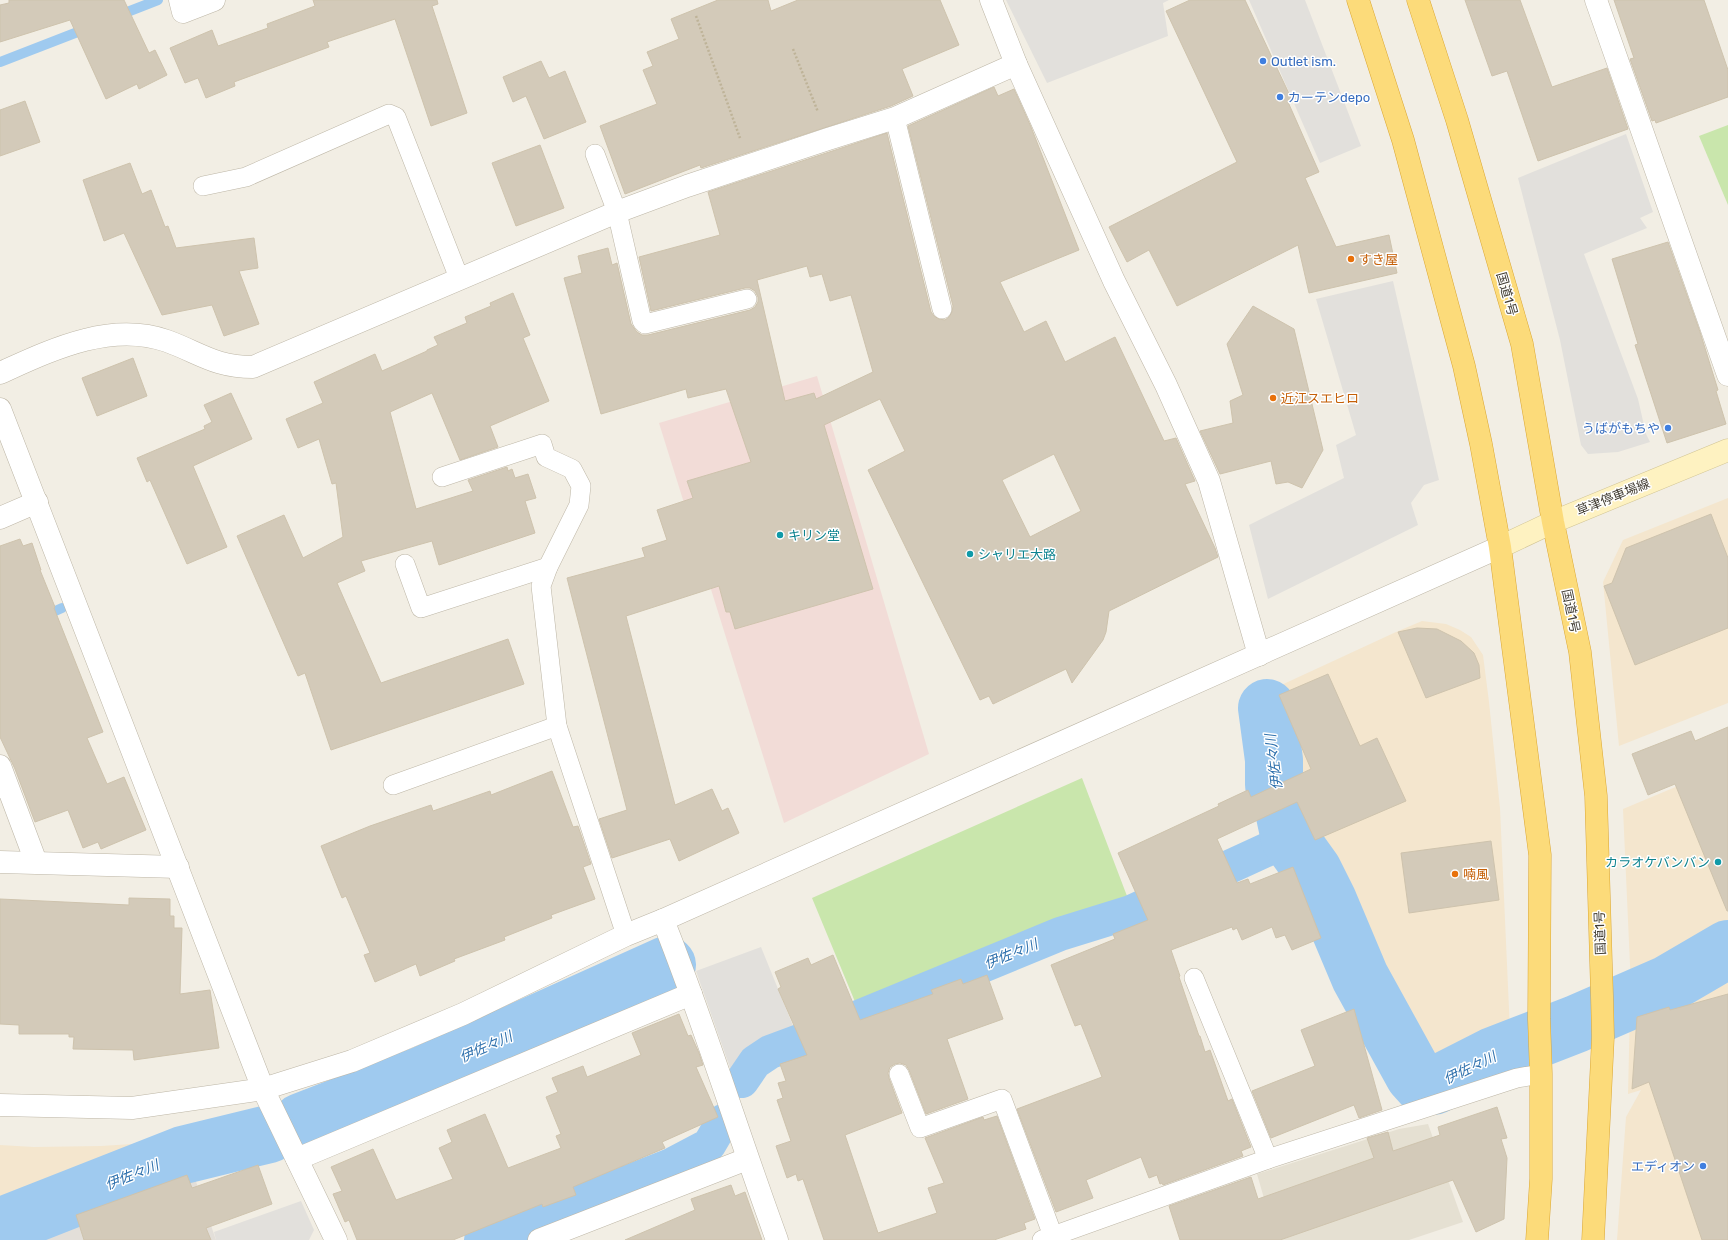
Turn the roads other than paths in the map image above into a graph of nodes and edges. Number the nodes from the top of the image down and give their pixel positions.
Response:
1 (180, 0) edge
2 (214, 0) edge
3 (991, 0) edge
4 (1358, 0) edge
5 (1418, 0) edge
6 (1596, 0) edge
7 (1016, 64) junction
8 (895, 118) junction
9 (595, 154) dead end
10 (203, 186) dead end
11 (618, 212) junction
12 (459, 278) junction
13 (747, 299) dead end
14 (942, 309) dead end
15 (0, 373) edge
16 (1728, 375) edge
17 (0, 409) edge
18 (1728, 450) edge
19 (442, 477) dead end
20 (37, 502) junction
21 (0, 518) edge
22 (1553, 522) junction
23 (1500, 547) junction
24 (405, 564) dead end
25 (548, 567) junction
26 (1259, 655) junction
27 (557, 726) junction
28 (0, 766) edge
29 (392, 785) dead end
30 (0, 862) edge
31 (36, 862) junction
32 (178, 867) junction
33 (663, 920) junction
34 (626, 935) junction
35 (1194, 978) dead end
36 (690, 994) junction
37 (1541, 1067) junction
38 (899, 1074) dead end
39 (263, 1089) junction
40 (0, 1105) edge
41 (747, 1159) junction
42 (1268, 1159) junction
43 (297, 1160) junction
44 (1048, 1238) edge
45 (336, 1240) edge
46 (539, 1240) edge
47 (777, 1240) edge
48 (1537, 1240) edge
49 (1593, 1240) edge

1 - 2 street
3 - 7 street
4 - 23 highway
5 - 22 highway, 国道1号
6 - 16 street
7 - 8 street
7 - 26 street
8 - 11 street
8 - 14 lane
9 - 11 lane
10 - 12 lane
11 - 12 street
11 - 13 lane
12 - 15 street
17 - 20 street
18 - 22 main road, 草津停車場線
19 - 25 lane
20 - 21 street
20 - 32 street
22 - 23 main road, 草津停車場線
22 - 49 highway, 国道1号
23 - 26 street
23 - 37 highway
24 - 25 lane
25 - 27 lane
26 - 33 street
27 - 29 lane
27 - 34 lane
28 - 31 street
30 - 31 street
31 - 32 street
32 - 39 street
33 - 34 street
33 - 36 street
34 - 39 street
35 - 42 lane
36 - 41 street
36 - 43 street
37 - 42 lane
37 - 48 highway
38 - 44 lane
39 - 40 street
39 - 43 street
41 - 46 street
41 - 47 street
42 - 44 lane
43 - 45 street

